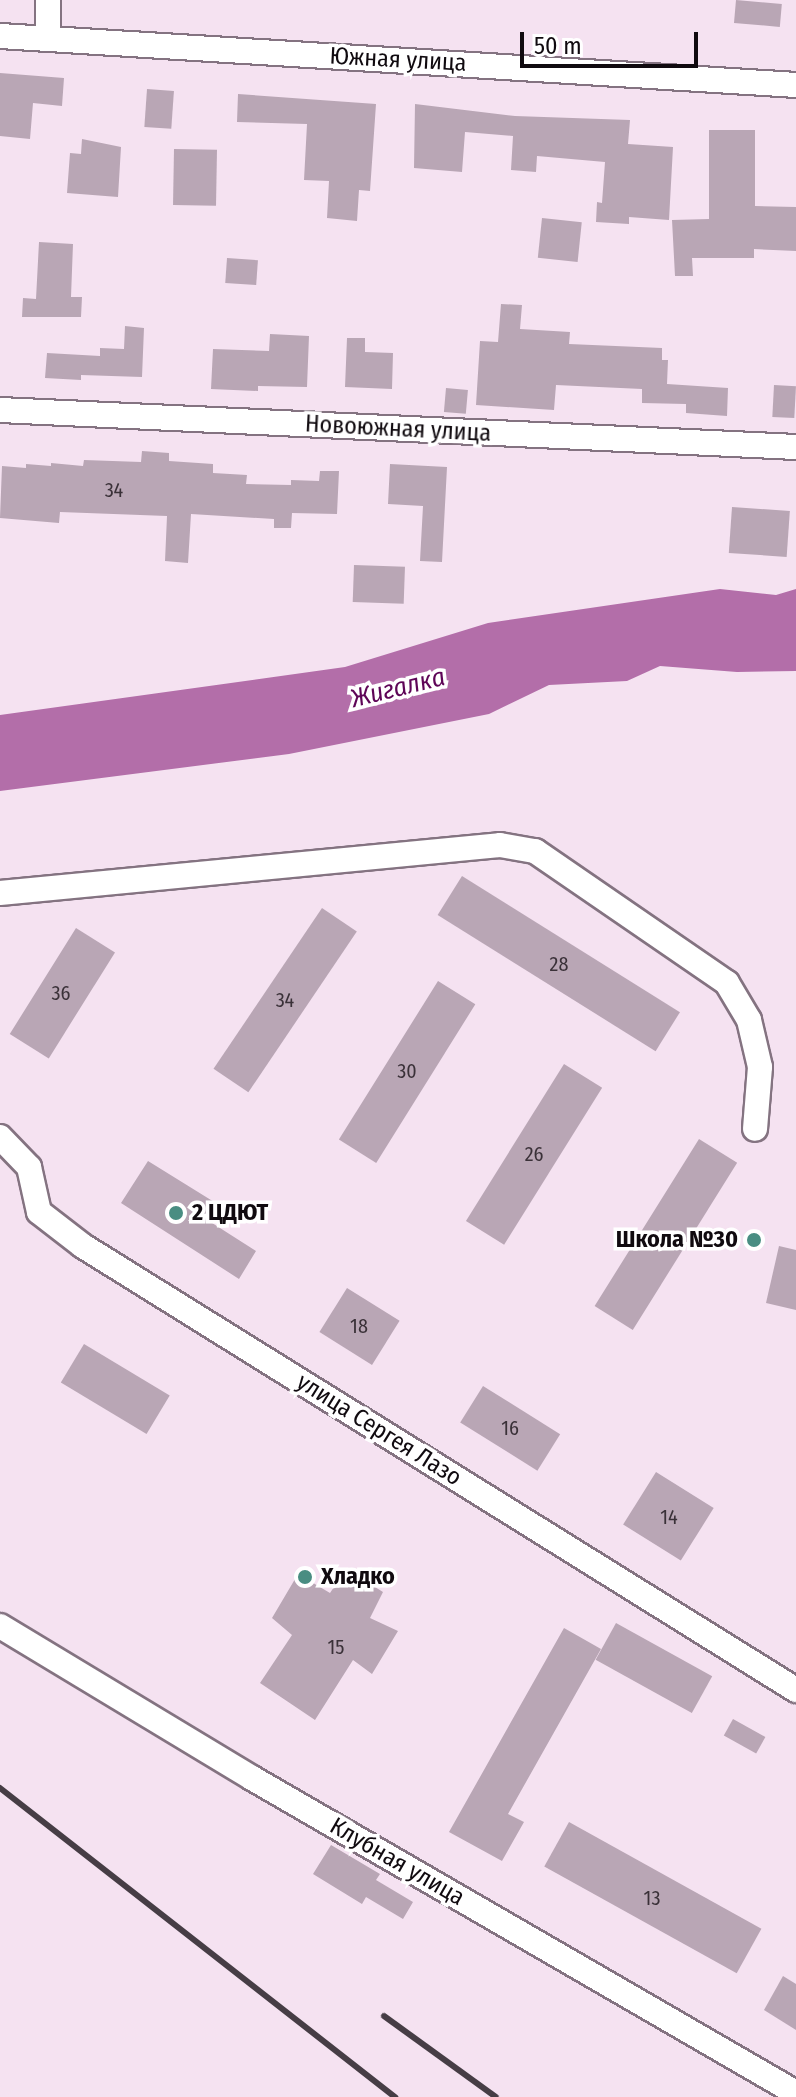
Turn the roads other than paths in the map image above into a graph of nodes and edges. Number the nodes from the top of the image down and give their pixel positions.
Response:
1 (48, 0) edge
2 (0, 36) edge
3 (48, 39) junction
4 (796, 85) edge
5 (0, 410) edge
6 (796, 447) edge
7 (0, 893) edge
8 (755, 1129) dead end
9 (0, 1137) edge
10 (0, 1626) edge
11 (796, 1690) edge
12 (796, 2093) edge

1 - 3 street
2 - 3 street, Южная улица
3 - 4 street, Южная улица
5 - 6 street, Новоюжная улица
7 - 8 street
9 - 11 street, улица Сергея Лазо
10 - 12 street, Клубная улица

